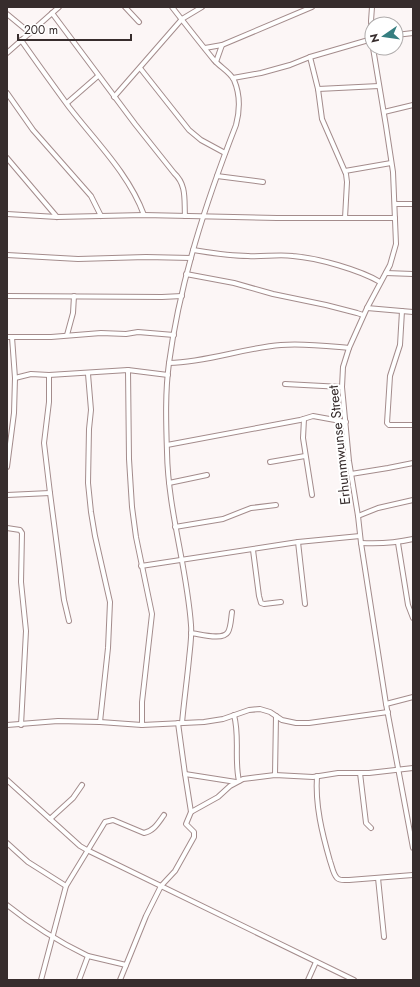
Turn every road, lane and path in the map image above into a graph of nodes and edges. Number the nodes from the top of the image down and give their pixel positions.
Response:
1 (59, 7) edge
2 (125, 7) edge
3 (172, 7) edge
4 (202, 7) edge
5 (312, 7) edge
6 (52, 13) junction
7 (7, 14) edge
8 (182, 19) junction
9 (139, 22) dead end
10 (30, 33) junction
11 (22, 40) junction
12 (364, 41) edge
13 (222, 45) junction
14 (205, 48) junction
15 (7, 53) edge
16 (374, 56) edge
17 (310, 57) junction
18 (216, 62) junction
19 (140, 68) junction
20 (98, 76) junction
21 (233, 78) junction
22 (379, 86) junction
23 (318, 89) junction
24 (7, 93) edge
25 (114, 97) junction
26 (67, 103) junction
27 (413, 105) edge
28 (384, 112) junction
29 (225, 153) junction
30 (7, 158) edge
31 (391, 163) junction
32 (345, 171) junction
33 (217, 176) junction
34 (263, 182) dead end
35 (395, 204) junction
36 (413, 204) edge
37 (7, 214) edge
38 (144, 215) junction
39 (101, 216) junction
40 (185, 216) junction
41 (203, 216) junction
42 (57, 217) junction
43 (345, 218) junction
44 (395, 218) junction
45 (193, 250) junction
46 (7, 256) edge
47 (191, 258) junction
48 (386, 273) junction
49 (186, 274) junction
50 (413, 274) edge
51 (380, 282) junction
52 (7, 296) edge
53 (74, 296) junction
54 (182, 296) junction
55 (366, 308) junction
56 (402, 311) junction
57 (413, 312) edge
58 (363, 315) junction
59 (67, 335) junction
60 (174, 335) junction
61 (9, 337) edge
62 (349, 348) junction
63 (169, 363) junction
64 (128, 370) junction
65 (88, 374) junction
66 (49, 375) junction
67 (168, 375) junction
68 (15, 378) junction
69 (284, 384) dead end
70 (342, 387) junction
71 (304, 419) junction
72 (346, 422) junction
73 (413, 425) edge
74 (167, 445) junction
75 (305, 456) junction
76 (270, 462) dead end
77 (413, 463) edge
78 (7, 467) edge
79 (351, 474) junction
80 (207, 475) dead end
81 (169, 484) junction
82 (50, 493) junction
83 (312, 494) dead end
84 (7, 495) edge
85 (413, 500) edge
86 (276, 505) dead end
87 (358, 516) junction
88 (175, 527) junction
89 (7, 528) edge
90 (360, 536) junction
91 (413, 539) edge
92 (298, 542) junction
93 (360, 543) junction
94 (398, 543) junction
95 (253, 550) junction
96 (182, 560) junction
97 (141, 566) junction
98 (281, 602) dead end
99 (305, 604) dead end
100 (232, 612) dead end
101 (413, 618) edge
102 (69, 621) dead end
103 (191, 633) junction
104 (413, 697) edge
105 (386, 704) junction
106 (388, 712) junction
107 (234, 715) junction
108 (276, 716) junction
109 (100, 722) junction
110 (180, 723) junction
111 (7, 725) edge
112 (21, 725) junction
113 (142, 725) junction
114 (413, 768) edge
115 (400, 771) junction
116 (360, 773) junction
117 (185, 774) junction
118 (275, 775) junction
119 (317, 776) junction
120 (7, 780) edge
121 (237, 781) junction
122 (82, 785) dead end
123 (192, 812) junction
124 (164, 815) dead end
125 (50, 819) junction
126 (371, 828) dead end
127 (7, 843) edge
128 (413, 848) edge
129 (87, 850) junction
130 (413, 875) edge
131 (378, 878) junction
132 (66, 886) junction
133 (162, 886) junction
134 (7, 905) edge
135 (52, 936) junction
136 (384, 937) dead end
137 (88, 956) junction
138 (316, 962) junction
139 (126, 965) junction
140 (41, 980) edge
141 (79, 980) edge
142 (120, 980) edge
143 (308, 980) edge
144 (354, 980) edge

1 - 6 street
2 - 9 street
3 - 8 street
4 - 8 street
5 - 13 street
6 - 10 street
6 - 20 street
7 - 10 street
8 - 14 street
8 - 19 street
10 - 11 street
11 - 15 street
11 - 26 street
12 - 17 street
13 - 14 street
13 - 18 street
14 - 18 street
16 - 22 street, Erhunmwunse Street
17 - 21 street
17 - 23 street
18 - 21 street
19 - 25 street
19 - 29 street
20 - 25 street
20 - 26 street
21 - 29 street
22 - 23 street
22 - 28 street, Erhunmwunse Street
23 - 32 street
24 - 39 street
25 - 40 street
26 - 38 street
27 - 28 street
28 - 31 street, Erhunmwunse Street
29 - 33 street
30 - 42 street
31 - 32 street
31 - 35 street, Erhunmwunse Street
32 - 43 street
33 - 34 street
33 - 41 street
35 - 36 street
35 - 44 street, Erhunmwunse Street
37 - 42 street
38 - 39 street
38 - 40 street
39 - 42 street
40 - 41 street
41 - 43 street
41 - 45 street
43 - 44 street
44 - 48 street, Erhunmwunse Street
45 - 47 street
45 - 51 street
46 - 47 street
47 - 49 street
48 - 50 street
48 - 51 street, Erhunmwunse Street
49 - 54 street
49 - 58 street
51 - 55 street, Erhunmwunse Street
52 - 53 street
53 - 54 street
53 - 59 street
54 - 60 street
55 - 56 street
55 - 58 street, Erhunmwunse Street
56 - 57 street
56 - 73 street
58 - 62 street, Erhunmwunse Street
59 - 60 street
59 - 61 street
60 - 63 street
61 - 68 street
62 - 63 street
62 - 70 street, Erhunmwunse Street
63 - 67 street
64 - 65 street
64 - 67 street
64 - 97 street
65 - 66 street
65 - 109 street
66 - 68 street
66 - 82 street
67 - 74 street
68 - 78 street
69 - 70 street
70 - 72 street, Erhunmwunse Street
71 - 72 street
71 - 74 street
71 - 75 street
72 - 79 street, Erhunmwunse Street
74 - 81 street
75 - 76 street
75 - 83 street
77 - 79 street
79 - 87 street, Erhunmwunse Street
80 - 81 street
81 - 88 street
82 - 84 street
82 - 102 street
85 - 87 street
86 - 88 street
87 - 90 street, Erhunmwunse Street
88 - 96 street
89 - 112 street
90 - 92 street
90 - 93 street, Erhunmwunse Street
91 - 94 street
92 - 95 street
92 - 99 street
93 - 94 street
93 - 105 street, Erhunmwunse Street
94 - 101 street
95 - 96 street
95 - 98 street
96 - 97 street
96 - 103 street
97 - 113 street
100 - 103 street
103 - 110 street
104 - 105 street
105 - 106 street, Erhunmwunse Street
106 - 108 street
106 - 115 street, Erhunmwunse Street
107 - 108 street
107 - 110 street
107 - 121 street
108 - 118 street
109 - 112 street
109 - 113 street
110 - 113 street
110 - 117 street
111 - 112 street
114 - 115 street
115 - 116 street
115 - 128 street, Erhunmwunse Street
116 - 119 street
116 - 126 street
117 - 121 street
117 - 123 street
118 - 119 street
118 - 121 street
119 - 131 street
120 - 125 street
121 - 123 street
122 - 125 street
123 - 133 street
124 - 129 street
125 - 129 street
127 - 132 street
129 - 132 street
129 - 133 street
130 - 131 street
131 - 136 street
132 - 135 street
133 - 138 street
133 - 139 street
134 - 135 street
135 - 137 street
135 - 140 street
137 - 139 street
137 - 141 street
138 - 143 street
138 - 144 street
139 - 142 street

